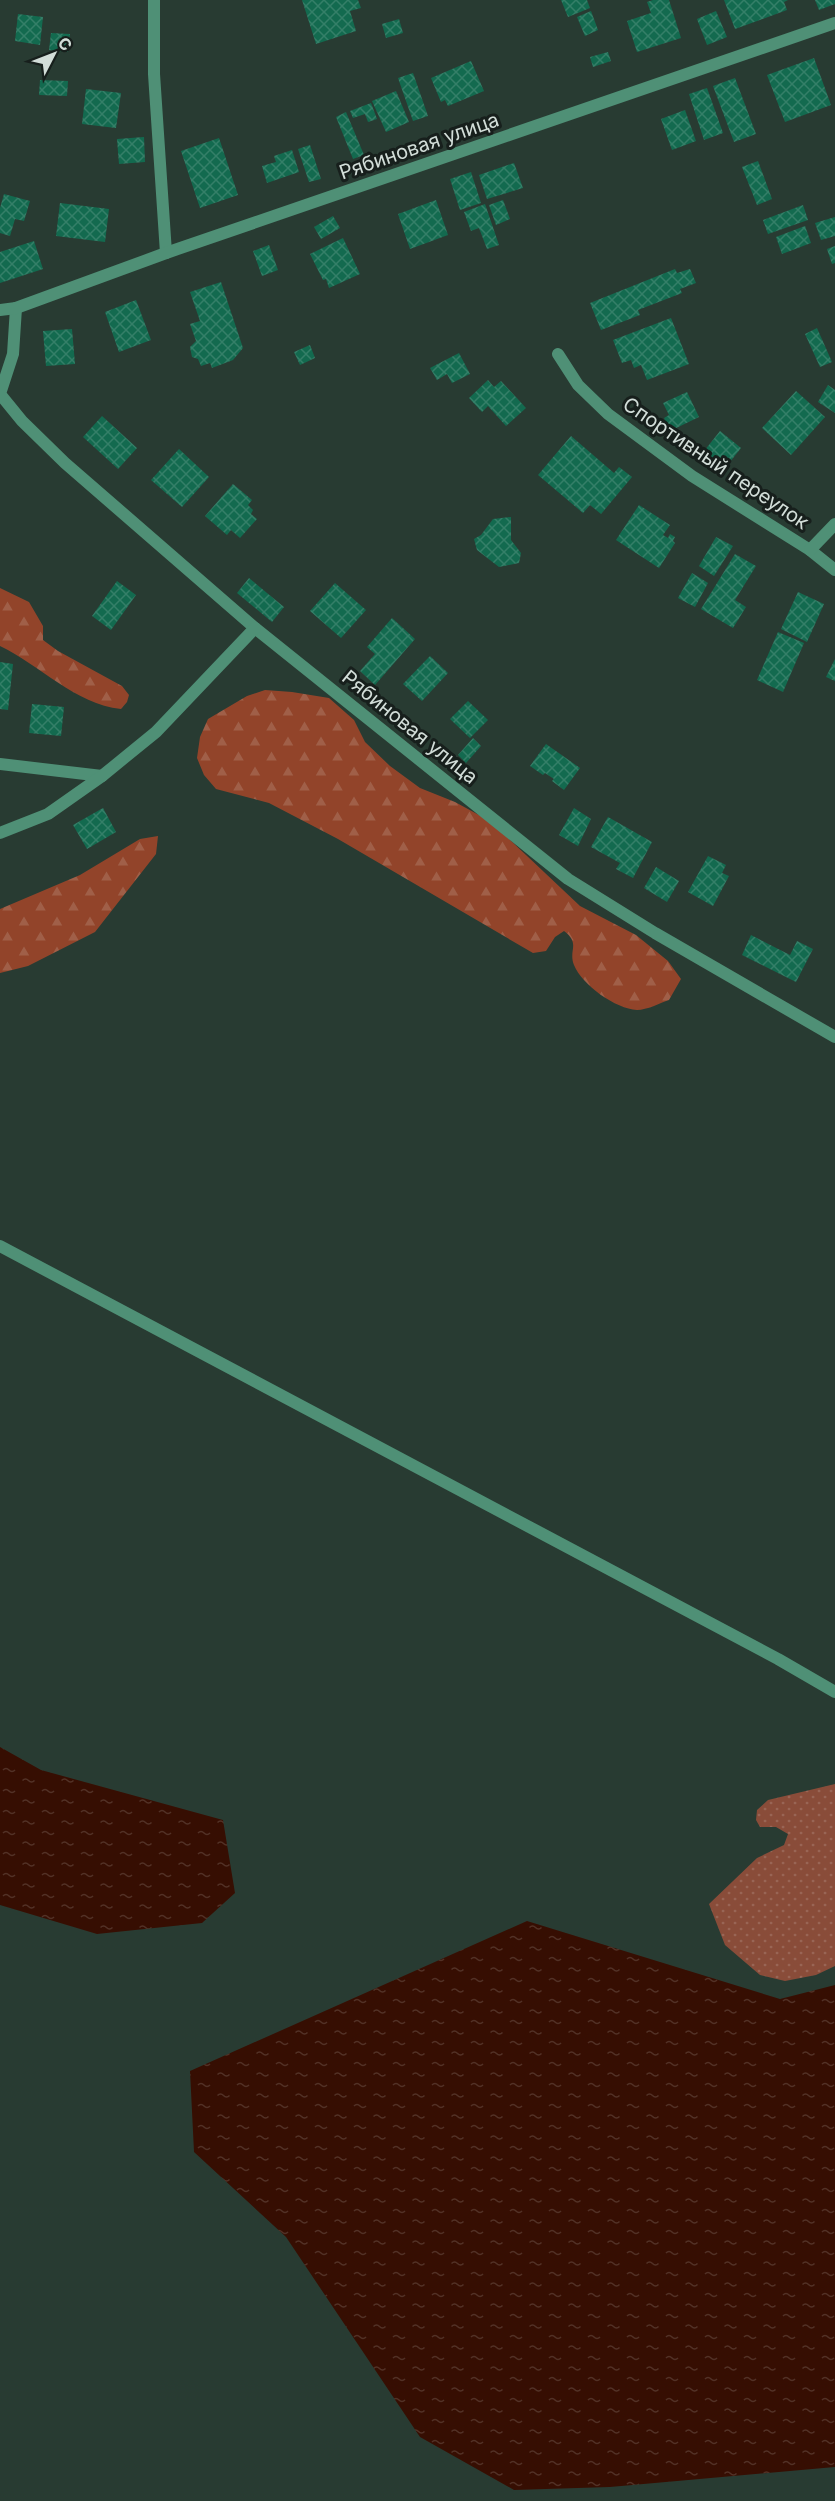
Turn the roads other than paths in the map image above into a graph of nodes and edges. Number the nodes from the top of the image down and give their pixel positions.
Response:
1 (154, 0) edge
2 (835, 23) edge
3 (166, 253) junction
4 (16, 308) junction
5 (0, 310) edge
6 (558, 354) dead end
7 (0, 394) edge
8 (835, 524) edge
9 (810, 550) junction
10 (835, 570) edge
11 (255, 628) junction
12 (0, 764) edge
13 (102, 776) junction
14 (0, 833) edge
15 (835, 1037) edge
16 (0, 1246) edge
17 (835, 1692) edge

1 - 3 street
2 - 3 street, Рябиновая улица
3 - 4 street, Рябиновая улица
4 - 5 street, Рябиновая улица
4 - 7 street
6 - 9 street, Спортивный переулок
7 - 11 street, Рябиновая улица
8 - 9 street
9 - 10 street, Спортивный переулок
11 - 13 street
11 - 15 street, Рябиновая улица
12 - 13 street
13 - 14 street
16 - 17 street

